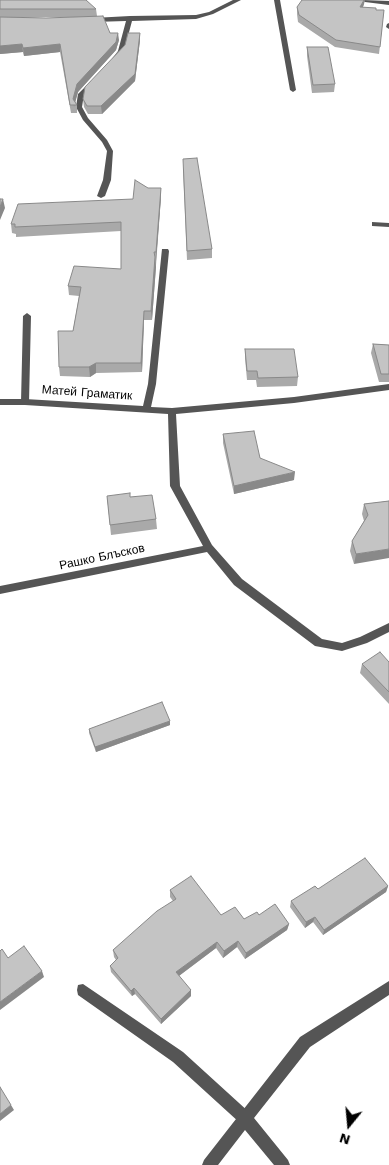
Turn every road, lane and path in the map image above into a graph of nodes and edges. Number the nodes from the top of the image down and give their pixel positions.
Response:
1 (238, 0) edge
2 (277, 0) edge
3 (365, 0) edge
4 (389, 3) edge
5 (130, 18) junction
6 (84, 20) edge
7 (112, 63) edge
8 (100, 76) edge
9 (293, 90) dead end
10 (101, 196) dead end
11 (375, 224) dead end
12 (389, 225) edge
13 (165, 251) dead end
14 (27, 316) dead end
15 (389, 386) edge
16 (0, 402) edge
17 (25, 402) junction
18 (146, 410) junction
19 (172, 412) junction
20 (208, 548) junction
21 (0, 590) edge
22 (389, 627) edge
23 (389, 986) edge
24 (83, 990) dead end
25 (245, 1118) junction
26 (209, 1165) edge
27 (283, 1165) edge

1 - 5 street
2 - 9 street
3 - 4 street
5 - 6 street
5 - 7 street
8 - 10 street
11 - 12 street
13 - 18 street
14 - 17 street
15 - 19 street, Матей Граматик
16 - 17 street, Матей Граматик
17 - 18 street, Матей Граматик
18 - 19 street, Матей Граматик
19 - 20 street
20 - 21 street, Рашко Блъсков
20 - 22 street
23 - 25 street
24 - 25 street
25 - 26 street
25 - 27 street

